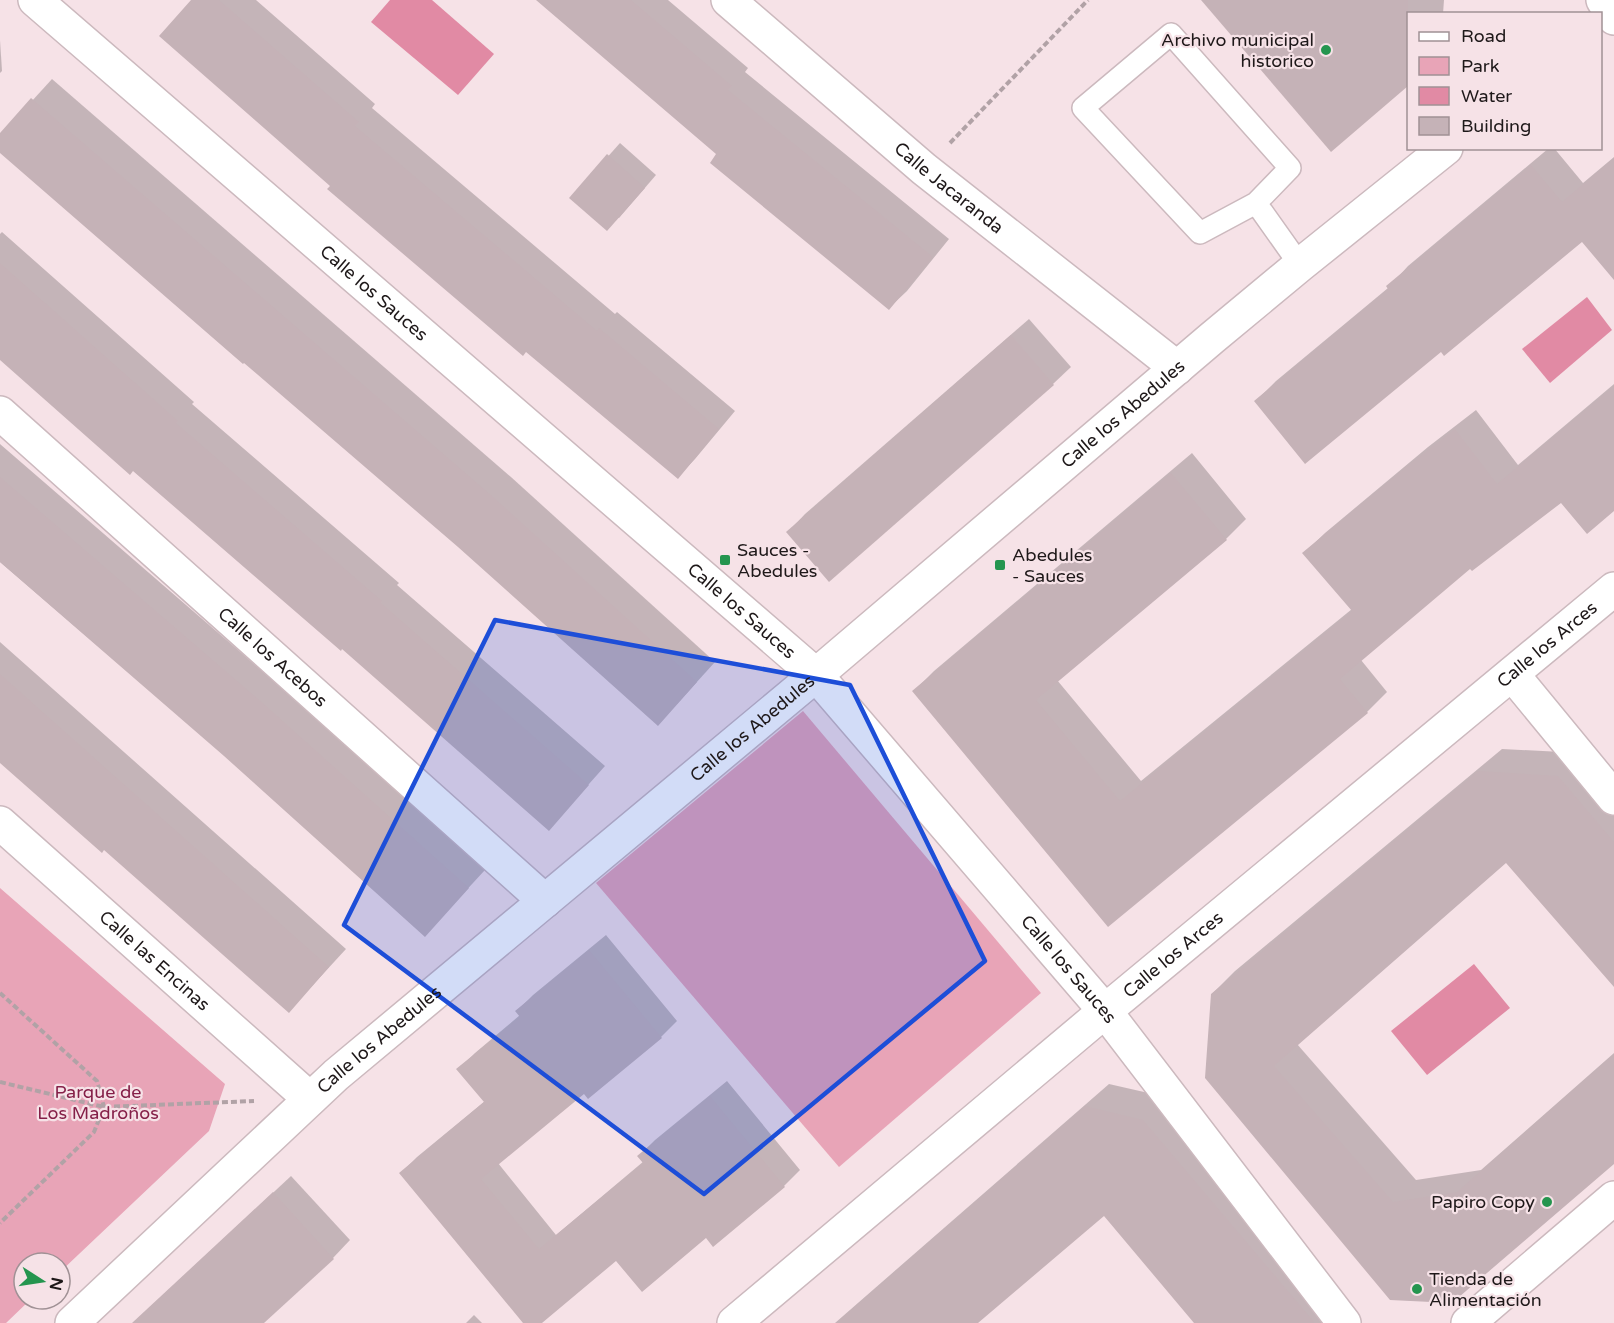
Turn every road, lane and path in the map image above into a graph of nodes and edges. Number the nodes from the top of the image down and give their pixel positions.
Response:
1 (35, 0) edge
2 (728, 0) edge
3 (1088, 0) edge
4 (1444, 150) edge
5 (924, 170) junction
6 (1256, 203) junction
7 (1300, 265) junction
8 (1177, 368) junction
9 (0, 413) edge
10 (1614, 589) edge
11 (1512, 674) junction
12 (816, 675) junction
13 (1614, 798) edge
14 (0, 823) edge
15 (545, 901) junction
16 (0, 993) edge
17 (1105, 1011) junction
18 (0, 1082) edge
19 (310, 1099) junction
20 (104, 1107) junction
21 (1614, 1198) edge
22 (0, 1223) edge
23 (72, 1323) edge
24 (734, 1323) edge
25 (1344, 1323) edge
26 (1468, 1323) edge

1 - 12 street, Calle los Sauces
2 - 5 street, Calle Jacaranda
3 - 5 path
4 - 7 street, Calle los Abedules
5 - 8 street, Calle Jacaranda
6 - 6 lane
6 - 7 lane
7 - 8 street, Calle los Abedules
8 - 12 street, Calle los Abedules
9 - 15 street, Calle los Acebos
10 - 11 street, Calle los Arces
11 - 13 street
11 - 17 street, Calle los Arces
12 - 15 street, Calle los Abedules
12 - 17 street, Calle los Sauces
14 - 19 street, Calle las Encinas
15 - 19 street, Calle los Abedules
16 - 20 path
17 - 24 street, Calle los Arces
17 - 25 street, Calle los Sauces
18 - 20 path
19 - 20 path
19 - 23 street, Calle los Abedules
20 - 22 path
21 - 26 street

